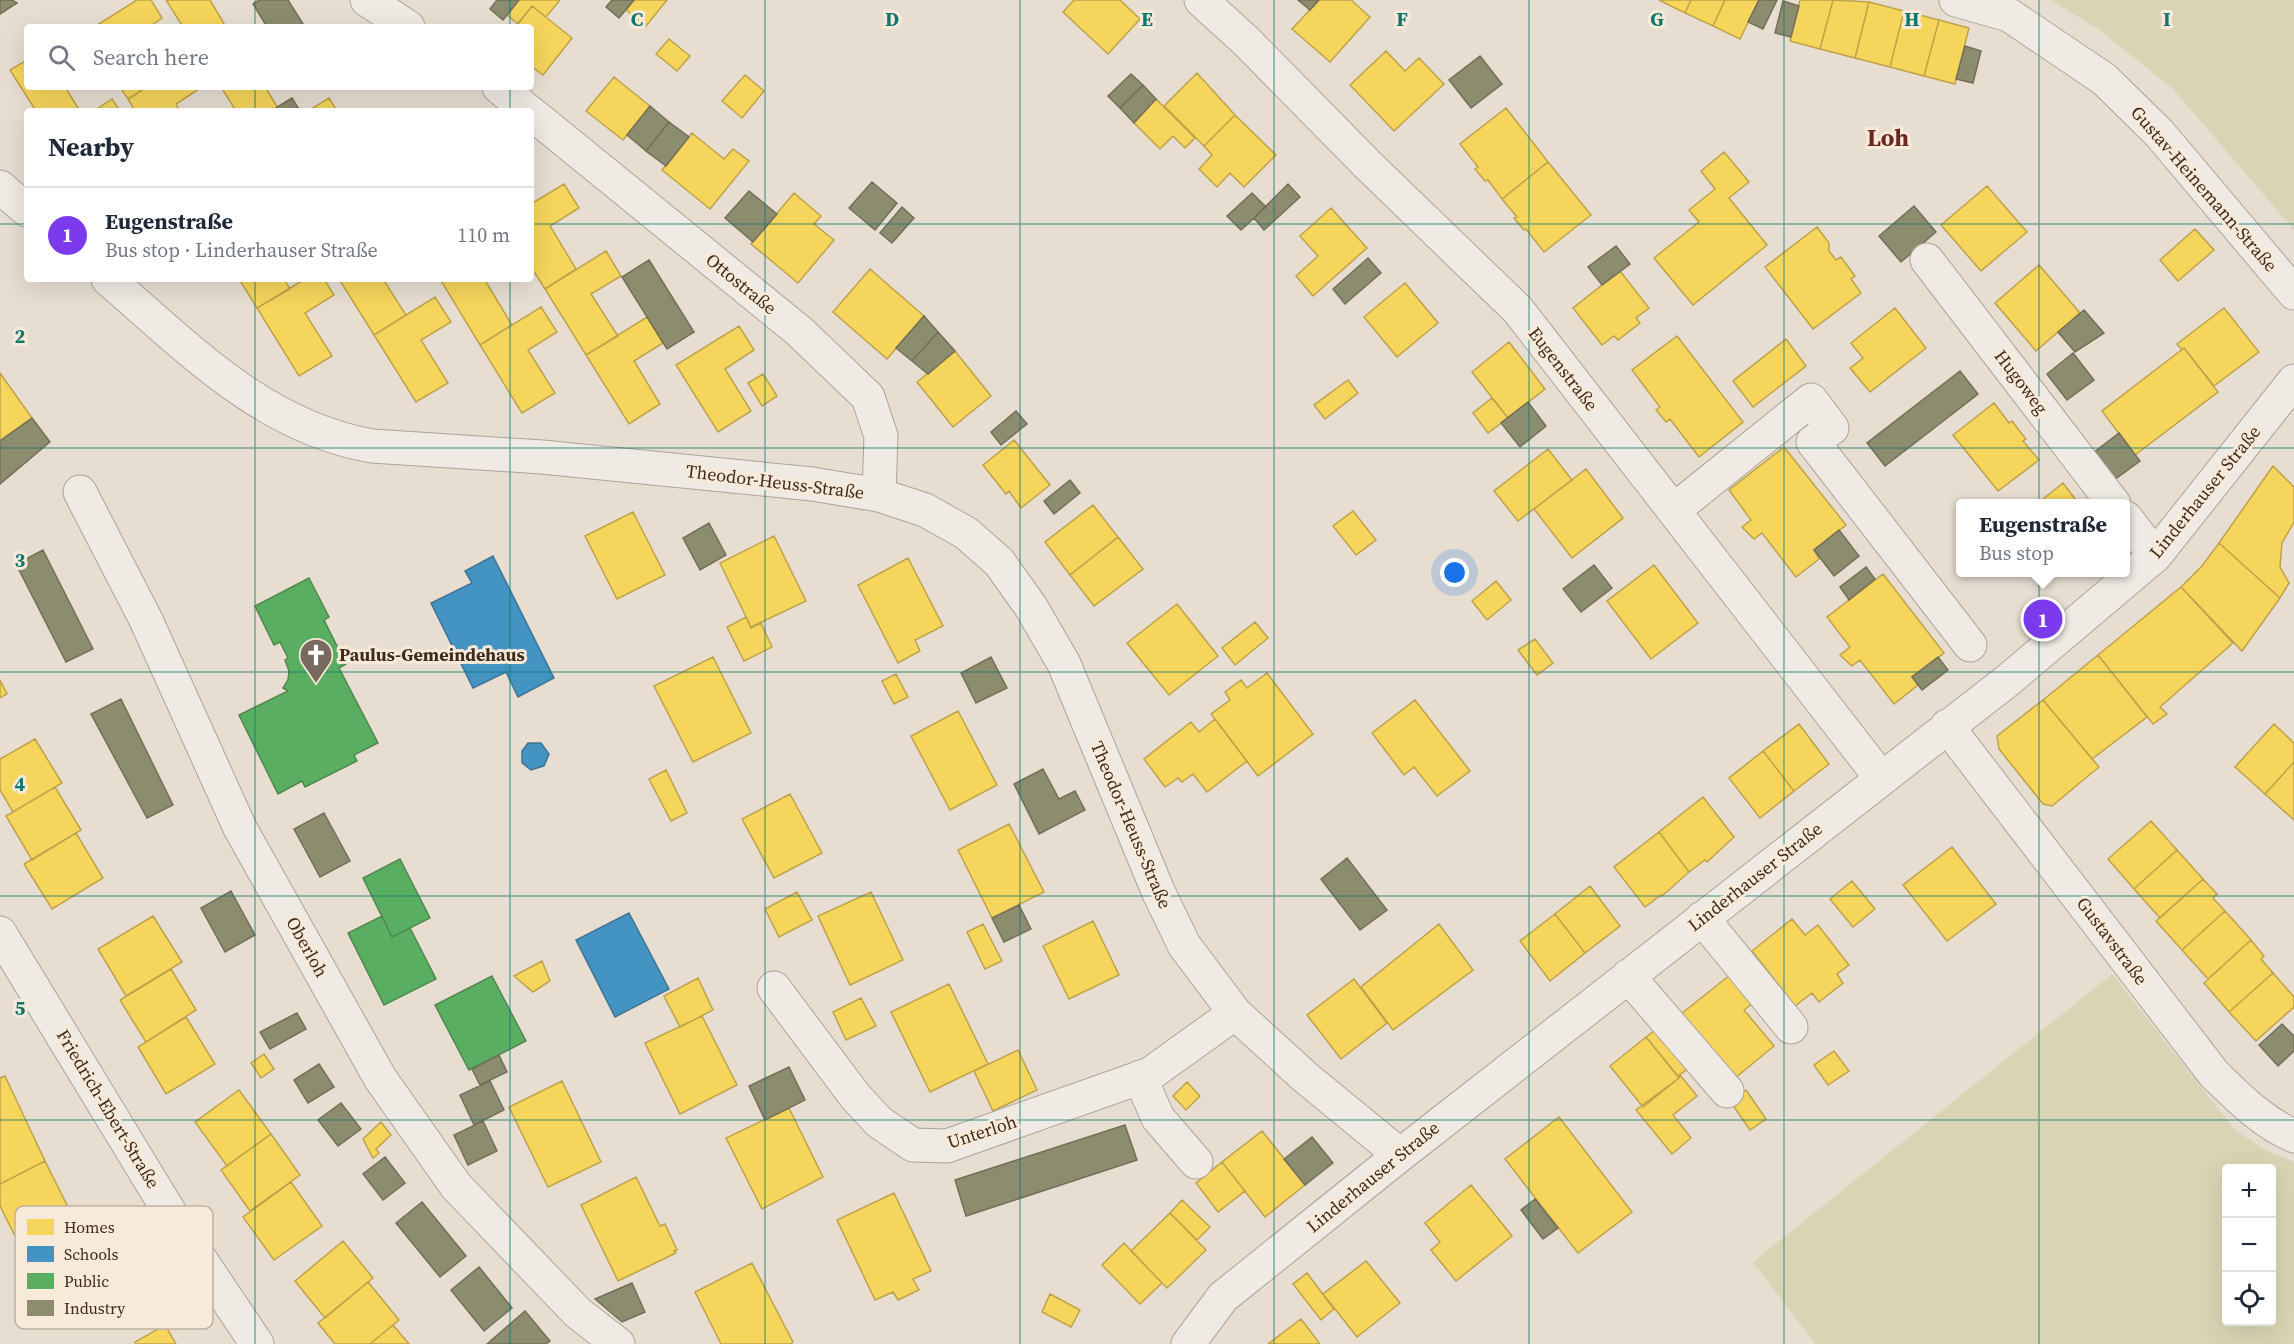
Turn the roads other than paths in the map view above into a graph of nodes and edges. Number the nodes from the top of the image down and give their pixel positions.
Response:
1 (367, 0) edge
2 (1201, 0) edge
3 (1956, 0) edge
4 (403, 24) edge
5 (503, 90) edge
6 (525, 108) edge
7 (534, 115) edge
8 (0, 187) edge
9 (24, 207) edge
10 (1927, 260) dead end
11 (112, 282) edge
12 (2294, 293) edge
13 (2294, 381) edge
14 (81, 492) dead end
15 (879, 495) junction
16 (2110, 499) edge
17 (1674, 510) junction
18 (2130, 523) edge
19 (2155, 556) junction
20 (1970, 645) dead end
21 (1947, 726) junction
22 (1881, 778) junction
23 (1702, 918) junction
24 (0, 933) edge
25 (1628, 976) junction
26 (774, 988) dead end
27 (1235, 1012) junction
28 (1791, 1027) dead end
29 (1140, 1077) junction
30 (1727, 1091) dead end
31 (2294, 1136) edge
32 (1400, 1155) junction
33 (1196, 1162) dead end
34 (166, 1206) edge
35 (213, 1278) edge
36 (257, 1344) edge
37 (618, 1344) edge
38 (1188, 1344) edge

1 - 4 street
2 - 17 street, Eugenstraße
3 - 12 street, Gustav-Heinemann-Straße
5 - 6 street, Ottostraße
7 - 15 street, Ottostraße
8 - 9 street
10 - 16 street, Hugoweg
11 - 15 street, Theodor-Heuss-Straße
13 - 19 street, Linderhauser Straße
14 - 37 street, Oberloh
15 - 27 street, Theodor-Heuss-Straße
17 - 20 street
17 - 22 street, Eugenstraße
18 - 19 street
19 - 21 street, Linderhauser Straße
21 - 22 street, Linderhauser Straße
21 - 31 street, Gustavstraße
22 - 23 street, Linderhauser Straße
23 - 25 street, Linderhauser Straße
23 - 28 street
24 - 34 street, Friedrich-Ebert-Straße
25 - 30 street
25 - 32 street, Linderhauser Straße
26 - 29 street, Unterloh
27 - 29 street, Unterloh
27 - 32 street, Theodor-Heuss-Straße
29 - 33 street
32 - 38 street, Linderhauser Straße
35 - 36 street, Friedrich-Ebert-Straße

